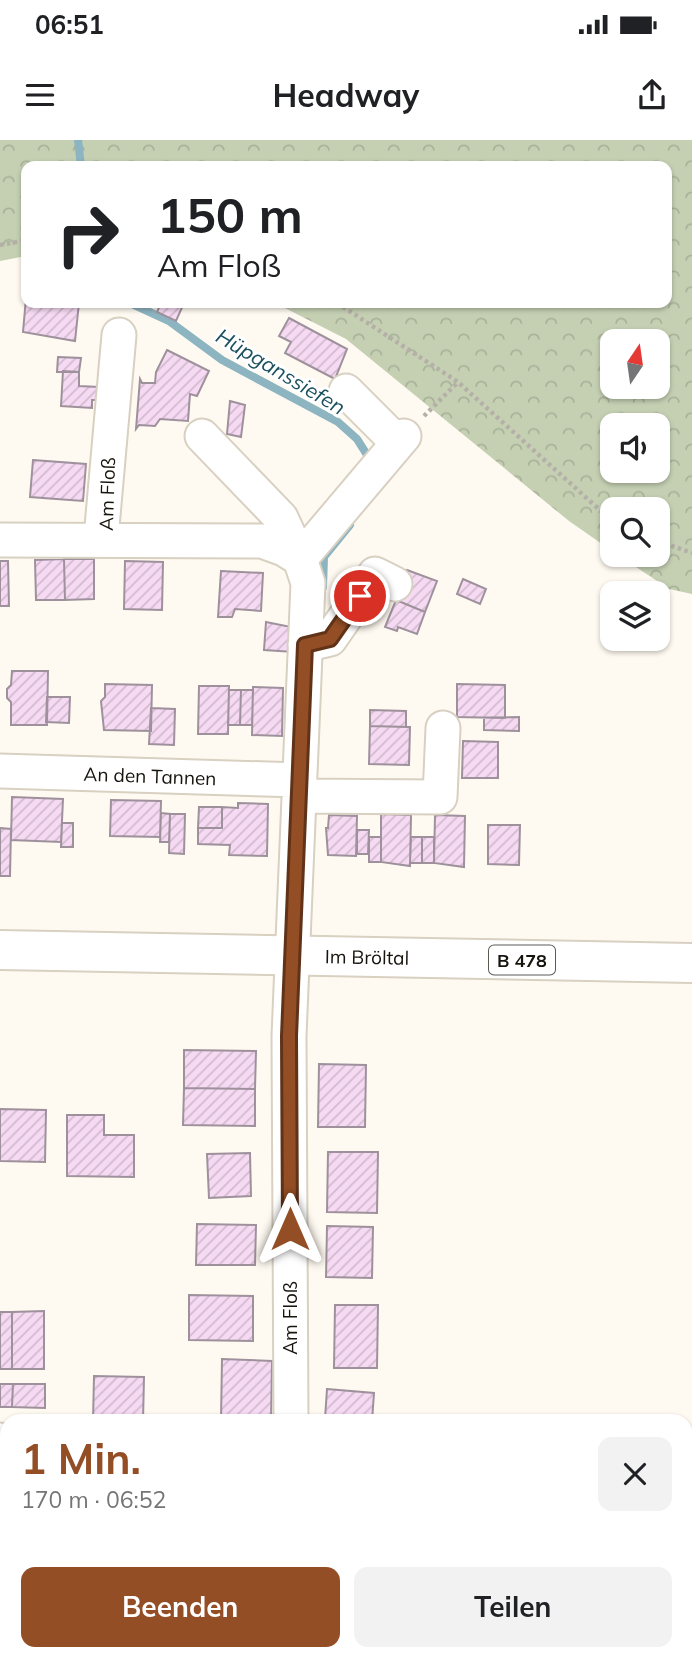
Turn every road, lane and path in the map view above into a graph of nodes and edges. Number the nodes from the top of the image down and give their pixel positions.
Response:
1 (21, 241) edge
2 (0, 245) edge
3 (345, 308) edge
4 (119, 335) dead end
5 (458, 382) junction
6 (346, 391) dead end
7 (202, 436) dead end
8 (401, 440) junction
9 (600, 510) edge
10 (101, 538) junction
11 (0, 540) edge
12 (670, 545) edge
13 (692, 553) edge
14 (300, 559) junction
15 (395, 584) dead end
16 (305, 645) junction
17 (443, 728) dead end
18 (0, 771) edge
19 (307, 791) junction
20 (0, 950) edge
21 (293, 956) junction
22 (692, 963) edge
23 (291, 1414) edge

1 - 2 path
3 - 5 path
4 - 10 street, Am Floß
5 - 8 path
5 - 9 path
6 - 8 street
7 - 14 street, Am Floß
8 - 14 street
10 - 11 street
10 - 14 street, Am Floß
12 - 13 path
14 - 16 street, Am Floß
15 - 16 street
16 - 19 street, Am Floß
17 - 19 street
18 - 19 street, An den Tannen
19 - 21 street, Am Floß
20 - 21 main road, Im Bröltal / B 478
21 - 22 main road, Im Bröltal / B 478
21 - 23 street, Am Floß

